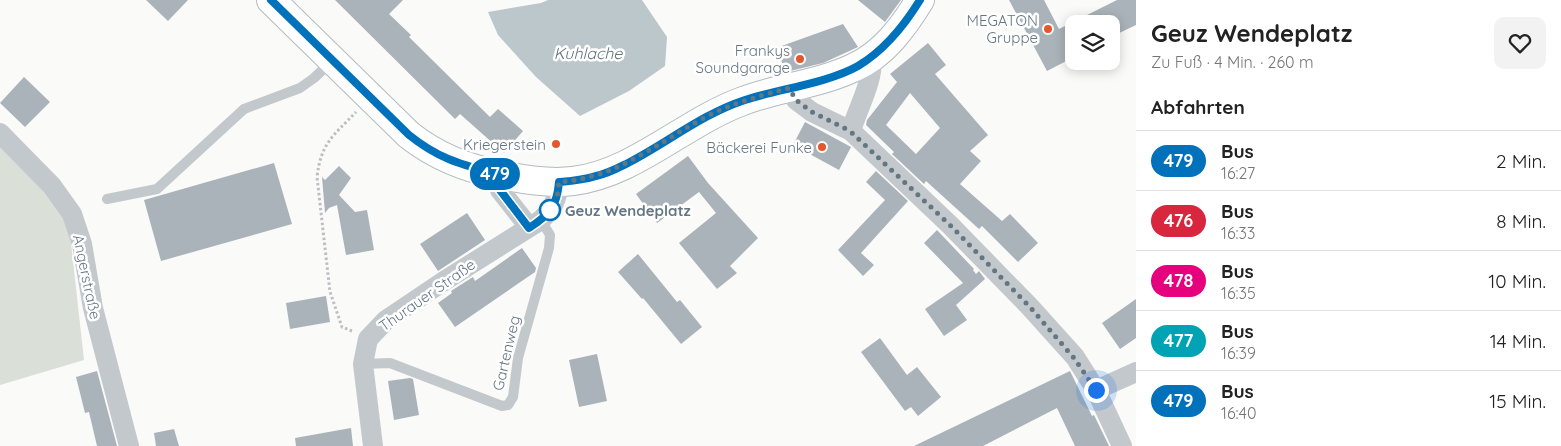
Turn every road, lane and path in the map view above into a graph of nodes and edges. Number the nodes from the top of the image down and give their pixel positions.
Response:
1 (270, 0) edge
2 (920, 0) edge
3 (872, 57) junction
4 (332, 60) junction
5 (789, 88) junction
6 (370, 97) junction
7 (850, 131) junction
8 (0, 133) edge
9 (496, 174) junction
10 (559, 182) junction
11 (107, 199) dead end
12 (535, 224) junction
13 (368, 339) junction
14 (363, 364) junction
15 (1136, 372) edge
16 (1096, 390) junction
17 (129, 446) edge
18 (372, 446) edge
19 (1122, 446) edge

1 - 4 main road
2 - 3 main road
3 - 5 main road
3 - 7 street
4 - 6 main road
4 - 11 lane
5 - 7 street
5 - 10 main road
6 - 9 main road
6 - 13 path
7 - 16 street
8 - 17 street, Angerstraße
9 - 10 main road
9 - 12 street
10 - 12 street, Thurauer Straße
12 - 13 street, Thurauer Straße
12 - 14 lane, Gartenweg
13 - 14 street, Thurauer Straße
14 - 18 street, Thurauer Straße
15 - 16 street
16 - 19 street

